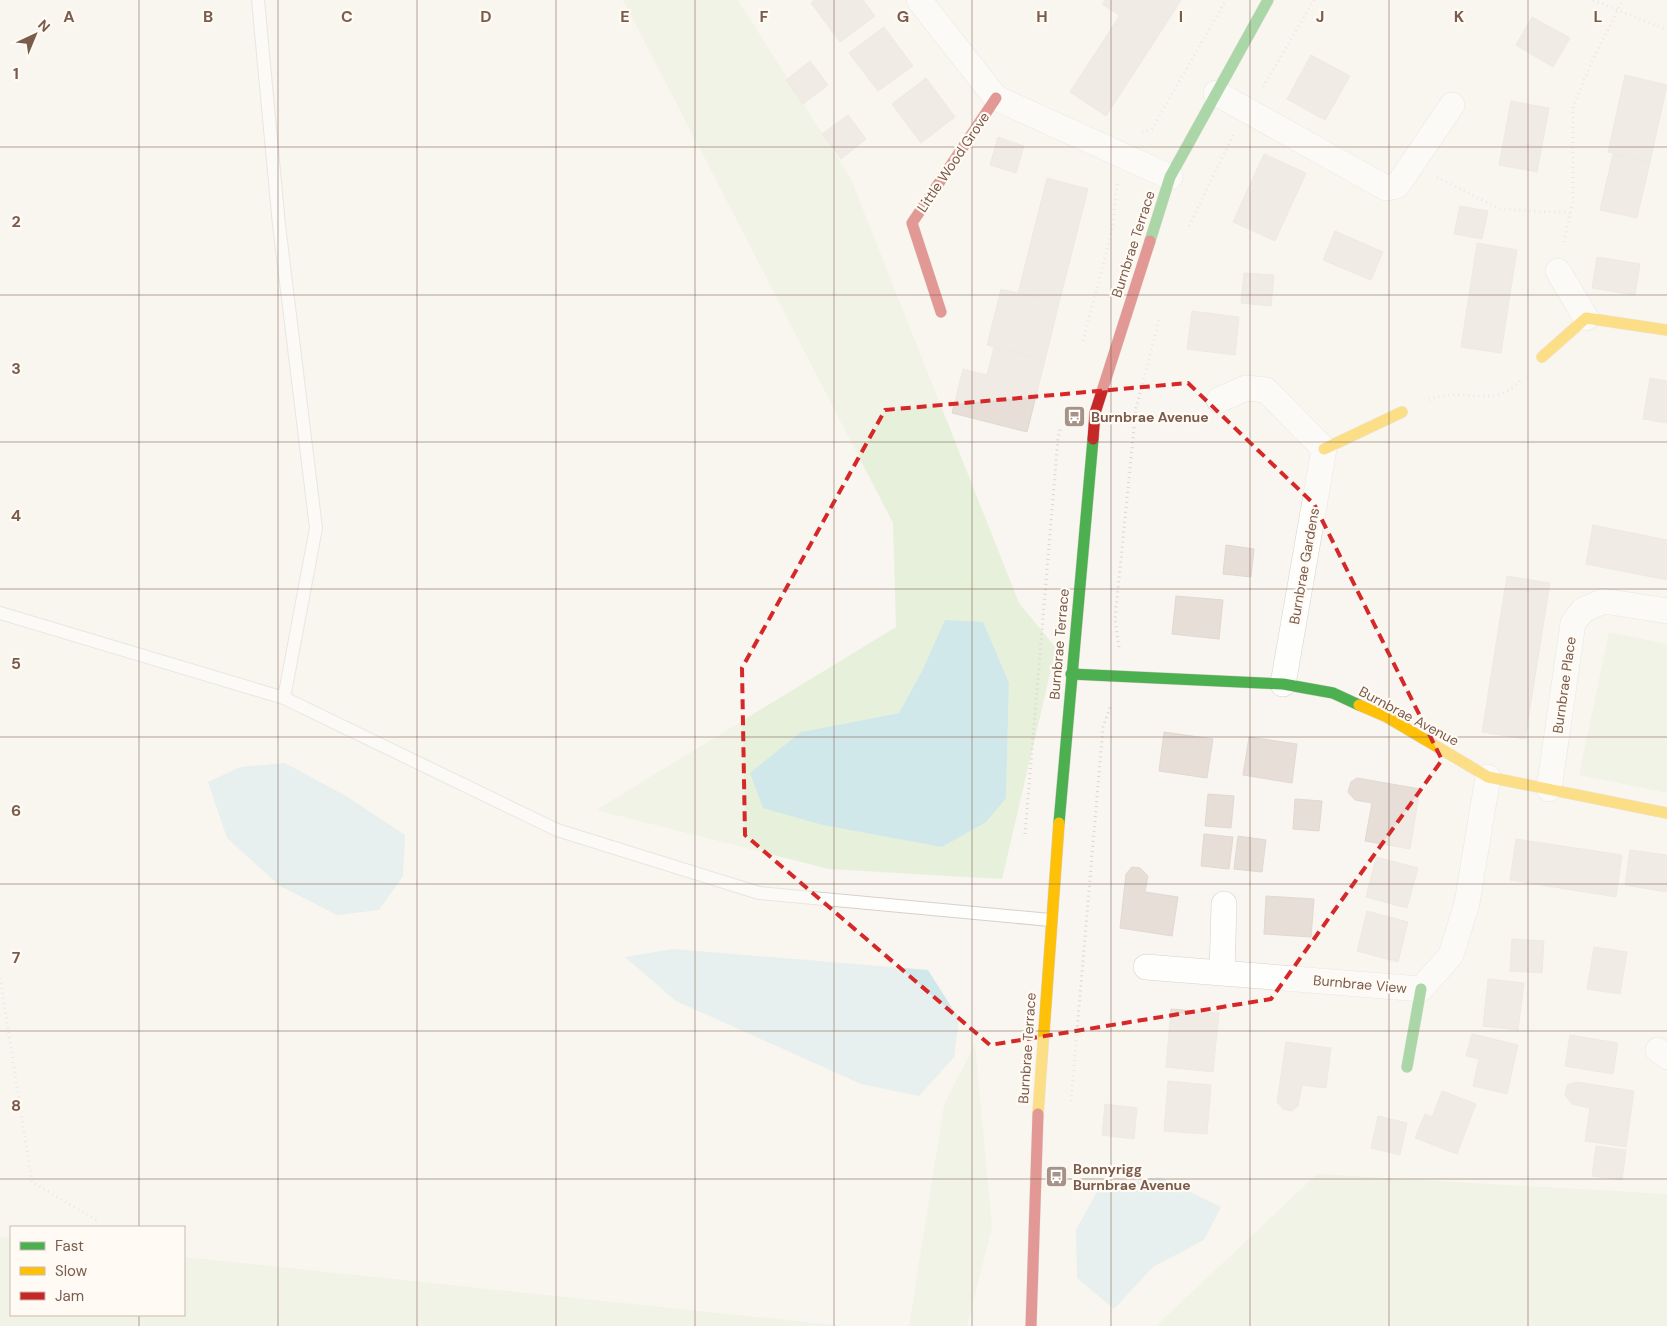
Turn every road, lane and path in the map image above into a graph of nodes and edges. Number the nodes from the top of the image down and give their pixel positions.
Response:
1 (258, 0) edge
2 (919, 0) edge
3 (1268, 0) edge
4 (1314, 0) edge
5 (1593, 0) edge
6 (1622, 0) edge
7 (1617, 10) junction
8 (1667, 30) edge
9 (1216, 93) junction
10 (996, 98) junction
11 (1452, 105) dead end
12 (1249, 111) junction
13 (1412, 165) junction
14 (1170, 177) junction
15 (1570, 213) junction
16 (1186, 232) dead end
17 (1558, 271) joint
18 (941, 312) dead end
19 (1160, 315) dead end
20 (1586, 318) junction
21 (1667, 330) edge
22 (1542, 357) joint
23 (1219, 400) dead end
24 (1402, 412) joint
25 (1324, 449) junction
26 (1667, 611) edge
27 (0, 613) edge
28 (1071, 674) junction
29 (1123, 676) junction
30 (1284, 684) junction
31 (284, 698) junction
32 (1488, 777) junction
33 (1549, 789) junction
34 (1667, 812) edge
35 (1224, 904) dead end
36 (1050, 920) junction
37 (1146, 968) dead end
38 (1222, 972) junction
39 (0, 978) edge
40 (1421, 989) junction
41 (1407, 1067) dead end
42 (1070, 1109) dead end
43 (98, 1221) dead end
44 (1031, 1326) edge

1 - 31 lane
2 - 10 street, Little Wood Grove
3 - 9 street, Burnbrae Terrace
4 - 12 path
5 - 7 path
6 - 7 path
7 - 8 path
7 - 15 path
9 - 12 street
9 - 14 street, Burnbrae Terrace
10 - 14 street, Little Wood Grove
10 - 18 street, Little Wood Grove
11 - 13 street
12 - 13 street
12 - 16 path
13 - 15 path
14 - 28 street, Burnbrae Terrace
15 - 17 path
17 - 20 street
19 - 29 path
20 - 21 street
20 - 22 street
22 - 24 path
23 - 25 street
24 - 25 street
25 - 30 street, Burnbrae Gardens
26 - 33 street, Burnbrae Place
27 - 31 lane
28 - 29 street, Burnbrae Avenue
28 - 36 street, Burnbrae Terrace
29 - 30 street, Burnbrae Avenue
29 - 42 path
30 - 32 street, Burnbrae Avenue
31 - 36 lane
32 - 33 street, Burnbrae Avenue
32 - 40 street, Burnbrae View
33 - 34 street, Burnbrae Avenue
35 - 38 street
36 - 44 street, Burnbrae Terrace
37 - 38 street, Burnbrae View
38 - 40 street, Burnbrae View
39 - 43 path
40 - 41 street

